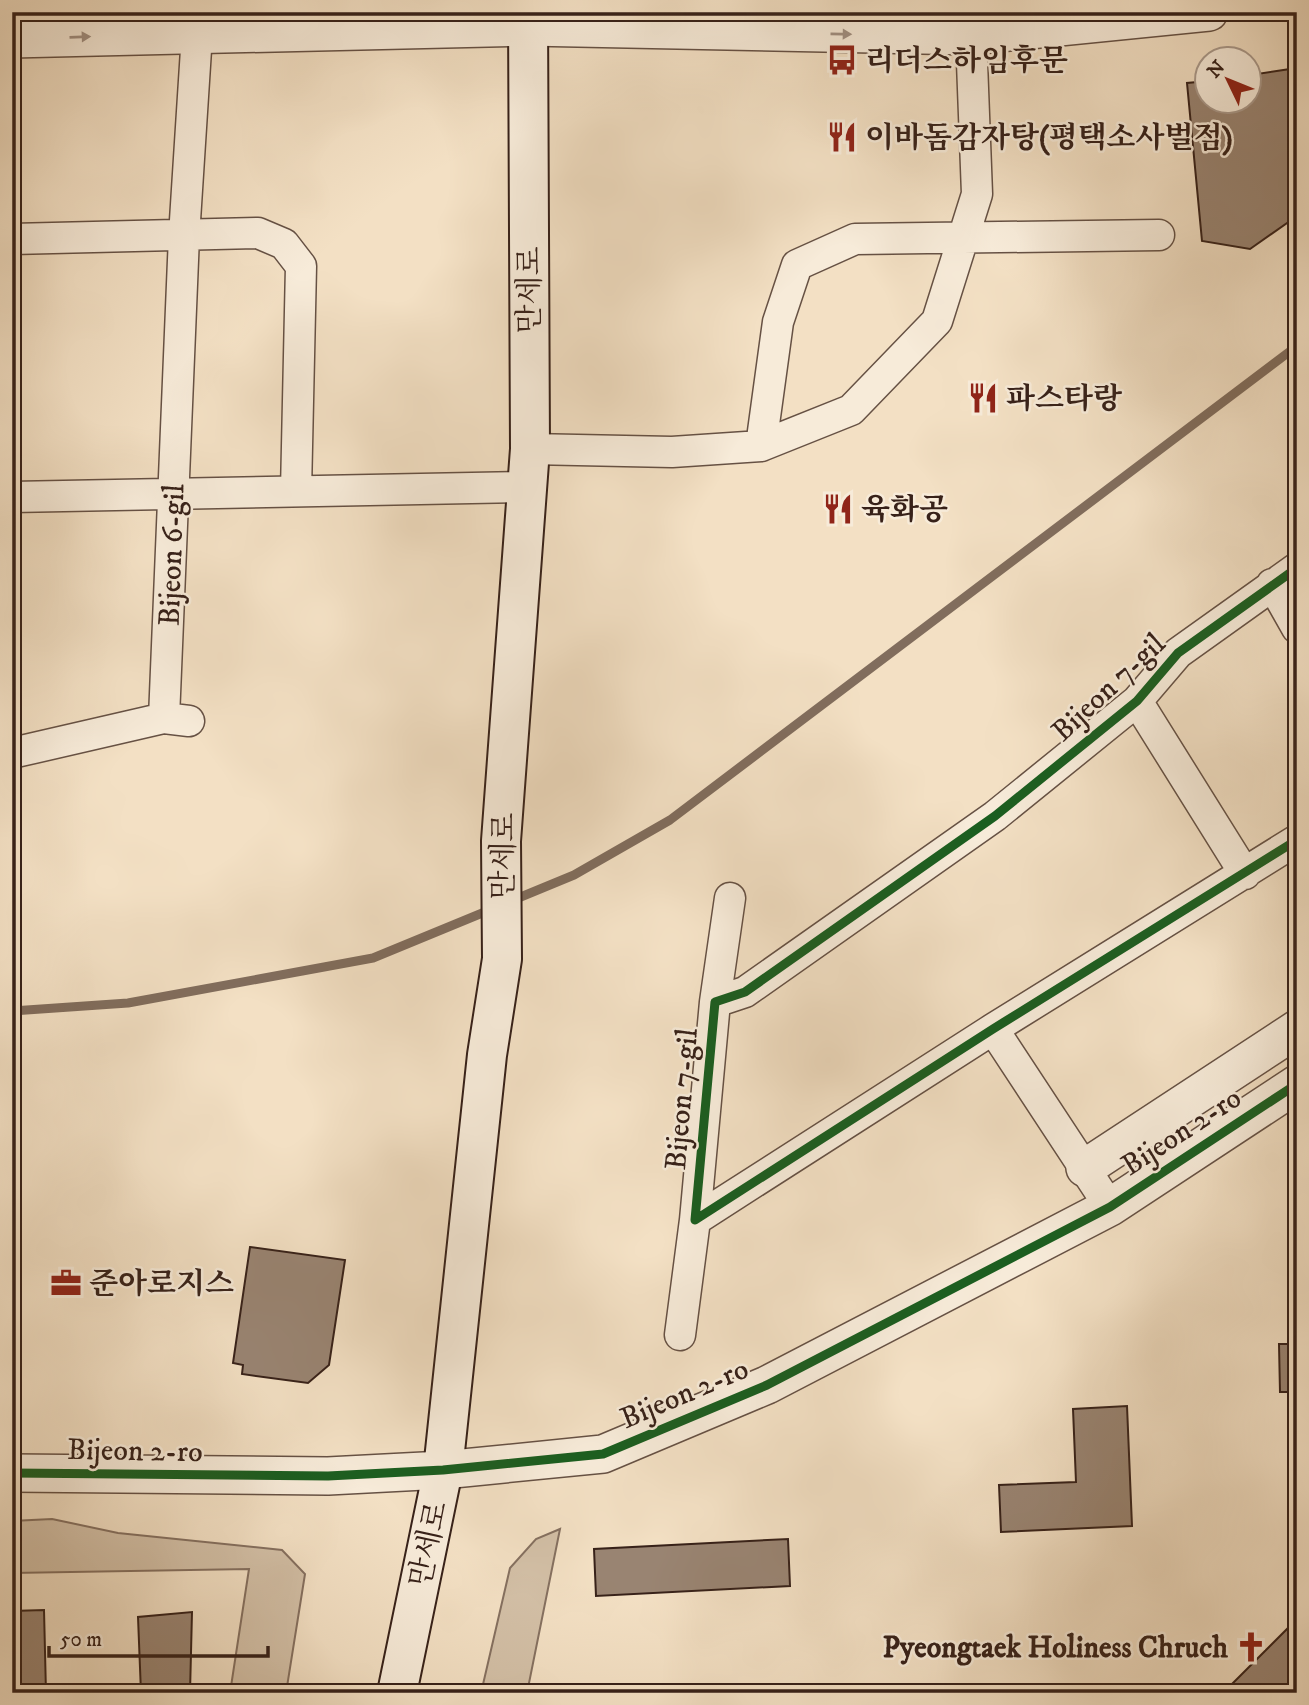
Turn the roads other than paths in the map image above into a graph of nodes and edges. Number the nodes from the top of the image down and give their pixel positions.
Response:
1 (1209, 12) edge
2 (528, 20) edge
3 (197, 34) junction
4 (971, 36) junction
5 (12, 39) edge
6 (1158, 235) dead end
7 (184, 236) junction
8 (12, 239) edge
9 (963, 239) junction
10 (761, 446) junction
11 (530, 449) junction
12 (528, 487) junction
13 (296, 491) junction
14 (173, 494) junction
15 (12, 497) edge
16 (1285, 576) edge
17 (1297, 628) edge
18 (1137, 701) junction
19 (12, 753) edge
20 (1297, 841) edge
21 (1245, 874) junction
22 (730, 898) dead end
23 (715, 1002) junction
24 (993, 1029) junction
25 (1297, 1029) edge
26 (1297, 1084) edge
27 (1084, 1168) junction
28 (1110, 1207) junction
29 (695, 1220) junction
30 (680, 1335) dead end
31 (443, 1470) junction
32 (12, 1473) edge
33 (397, 1693) edge

1 - 4 street
2 - 3 street
2 -> 4 street
2 - 11 main road, 만세로
5 -> 3 street
3 - 7 street, Bijeon 6-gil
4 - 9 street
6 - 9 street
7 - 8 street
7 - 13 street
7 - 14 street, Bijeon 6-gil
9 - 10 street
9 - 10 street
10 - 11 street
11 - 12 main road, 만세로
12 - 13 street
12 - 31 main road, 만세로
13 - 14 street
14 - 15 street
14 - 19 street, Bijeon 6-gil
16 - 17 street
16 - 18 street, Bijeon 7-gil
18 - 21 street
18 - 23 street, Bijeon 7-gil
20 - 21 street, Bijeon 7-gil
21 - 24 street, Bijeon 7-gil
22 - 23 street
23 - 29 street, Bijeon 7-gil
24 - 27 street
24 - 29 street, Bijeon 7-gil
25 - 27 street
26 - 28 street, Bijeon 2-ro
27 - 28 street
28 - 31 street, Bijeon 2-ro
29 - 30 street
31 - 32 street, Bijeon 2-ro
31 - 33 main road, 만세로

